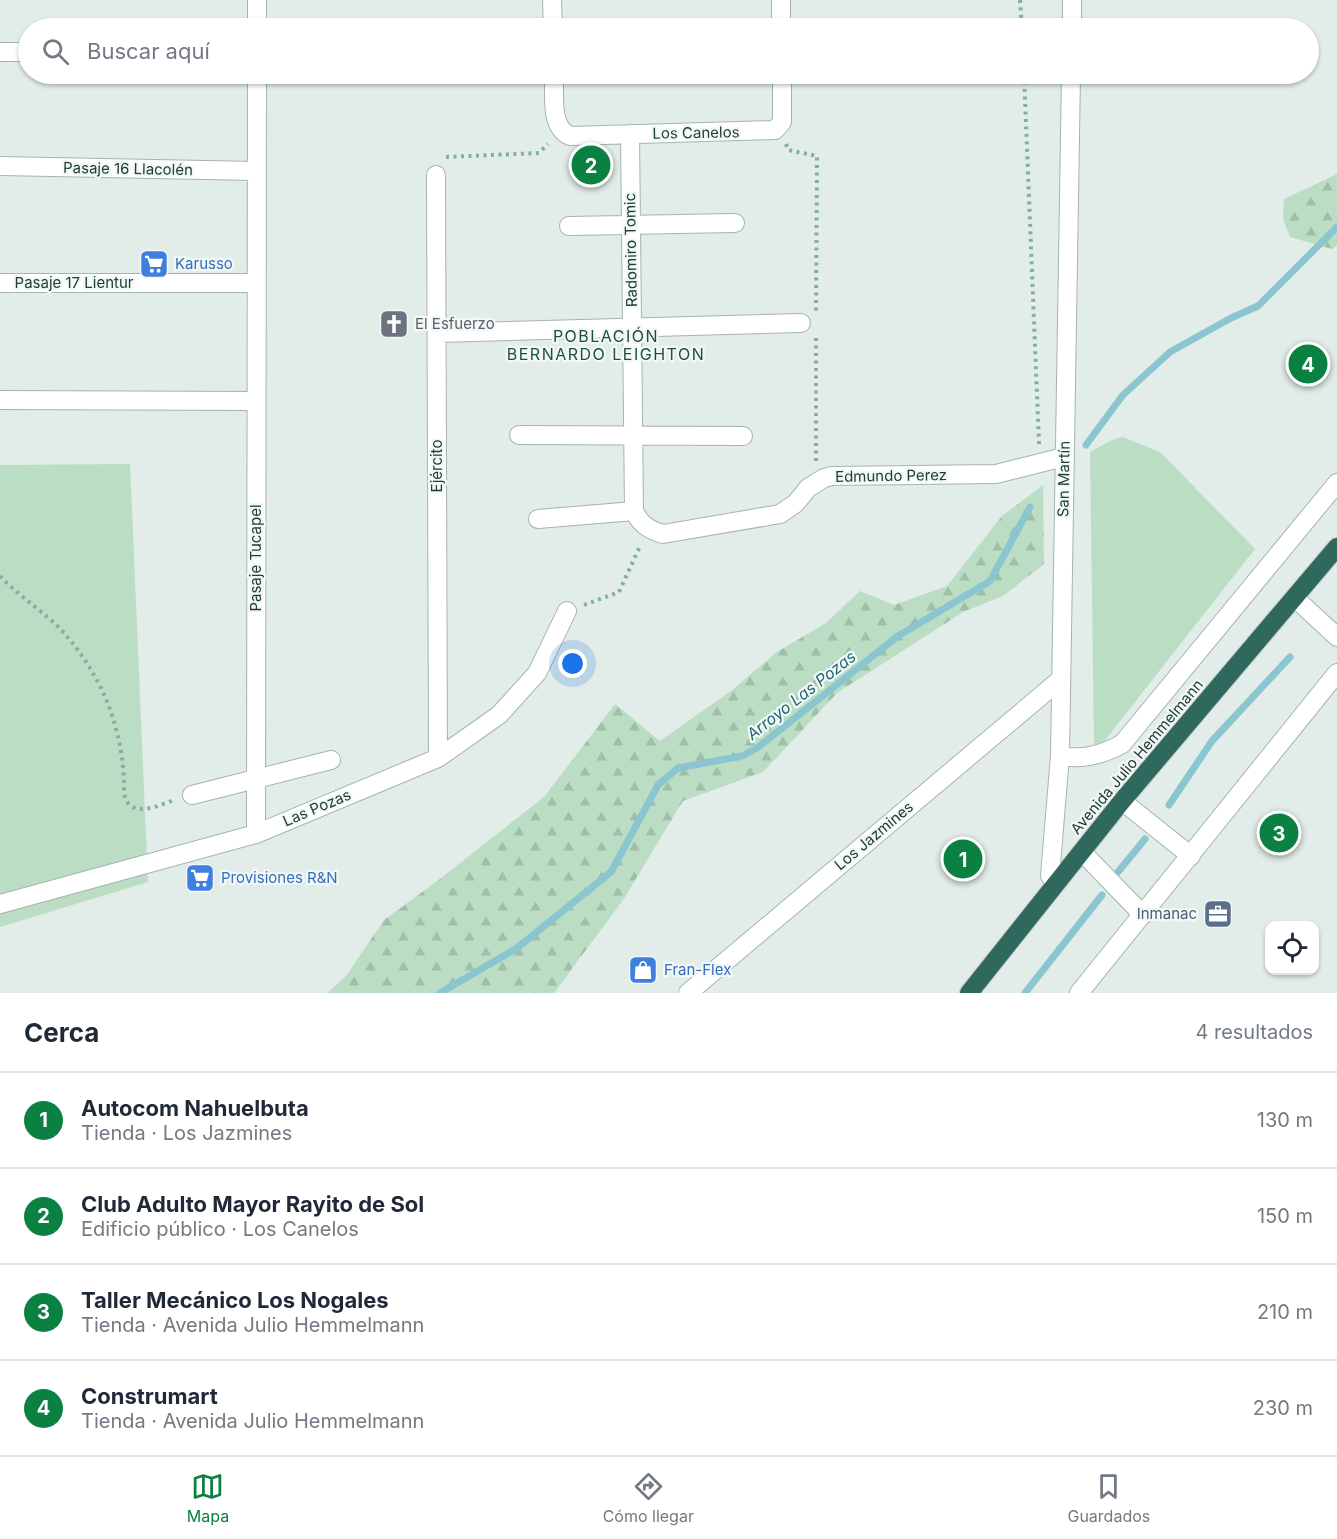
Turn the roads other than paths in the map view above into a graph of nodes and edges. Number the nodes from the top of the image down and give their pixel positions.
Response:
1 (257, 0) edge
2 (552, 0) edge
3 (781, 0) edge
4 (1072, 0) edge
5 (257, 18) edge
6 (553, 18) edge
7 (781, 18) edge
8 (1072, 18) edge
9 (0, 52) edge
10 (18, 52) edge
11 (257, 84) edge
12 (554, 84) edge
13 (782, 84) edge
14 (1071, 84) edge
15 (630, 134) junction
16 (0, 166) edge
17 (257, 171) junction
18 (436, 175) road end
19 (735, 223) dead end
20 (631, 225) junction
21 (569, 226) dead end
22 (0, 283) edge
23 (256, 283) junction
24 (811, 321) road end
25 (632, 328) junction
26 (437, 333) junction
27 (0, 400) edge
28 (256, 401) junction
29 (519, 435) dead end
30 (633, 435) junction
31 (743, 436) dead end
32 (1064, 457) junction
33 (1337, 483) edge
34 (634, 511) junction
35 (538, 519) dead end
36 (1337, 547) edge
37 (1295, 598) junction
38 (567, 611) road end
39 (1337, 637) edge
40 (1337, 673) edge
41 (1061, 680) junction
42 (1060, 756) junction
43 (438, 758) junction
44 (331, 760) dead end
45 (256, 779) junction
46 (192, 795) road end
47 (1122, 801) junction
48 (256, 834) junction
49 (1082, 852) junction
50 (1191, 856) junction
51 (1056, 882) junction
52 (0, 904) edge
53 (1143, 915) junction
54 (688, 993) edge
55 (969, 993) edge
56 (1079, 993) edge

1 - 5 street
2 - 6 street
3 - 7 street
4 - 8 street
9 - 10 street
11 - 17 street, Pasaje Tucapel
12 - 15 street, Los Canelos
13 - 15 street, Los Canelos
14 - 32 street, San Martín
15 - 20 street, Radomiro Tomic
16 - 17 street, Pasaje 16 Llacolén
17 - 23 street, Pasaje Tucapel
18 - 26 street, Ejército
19 - 20 street
20 - 21 street
20 - 25 street, Radomiro Tomic
22 - 23 street, Pasaje 17 Lientur
23 - 28 street, Pasaje Tucapel
24 - 25 street
25 - 26 street
25 - 30 street, Radomiro Tomic
26 - 43 street, Ejército
27 - 28 street
28 - 45 street, Pasaje Tucapel
29 - 30 street
30 - 31 street
30 - 34 street, Radomiro Tomic
32 - 34 street, Edmundo Perez
32 - 41 street, San Martín
33 - 42 street
34 - 35 street
36 - 37 highway, Avenida Julio Hemmelmann
37 - 39 street
37 - 47 highway, Avenida Julio Hemmelmann
38 - 43 street, Las Pozas
40 - 50 street
41 - 42 street, San Martín
41 - 54 street, Los Jazmines
42 - 51 street, San Martín
43 - 48 street, Las Pozas
44 - 45 street
45 - 46 street
45 - 48 street, Pasaje Tucapel
47 - 49 highway, Avenida Julio Hemmelmann
47 - 50 street
48 - 52 street, Las Pozas
49 - 51 highway, Avenida Julio Hemmelmann
49 - 53 street
50 - 53 street
51 - 55 highway, Avenida Julio Hemmelmann
53 - 56 street

